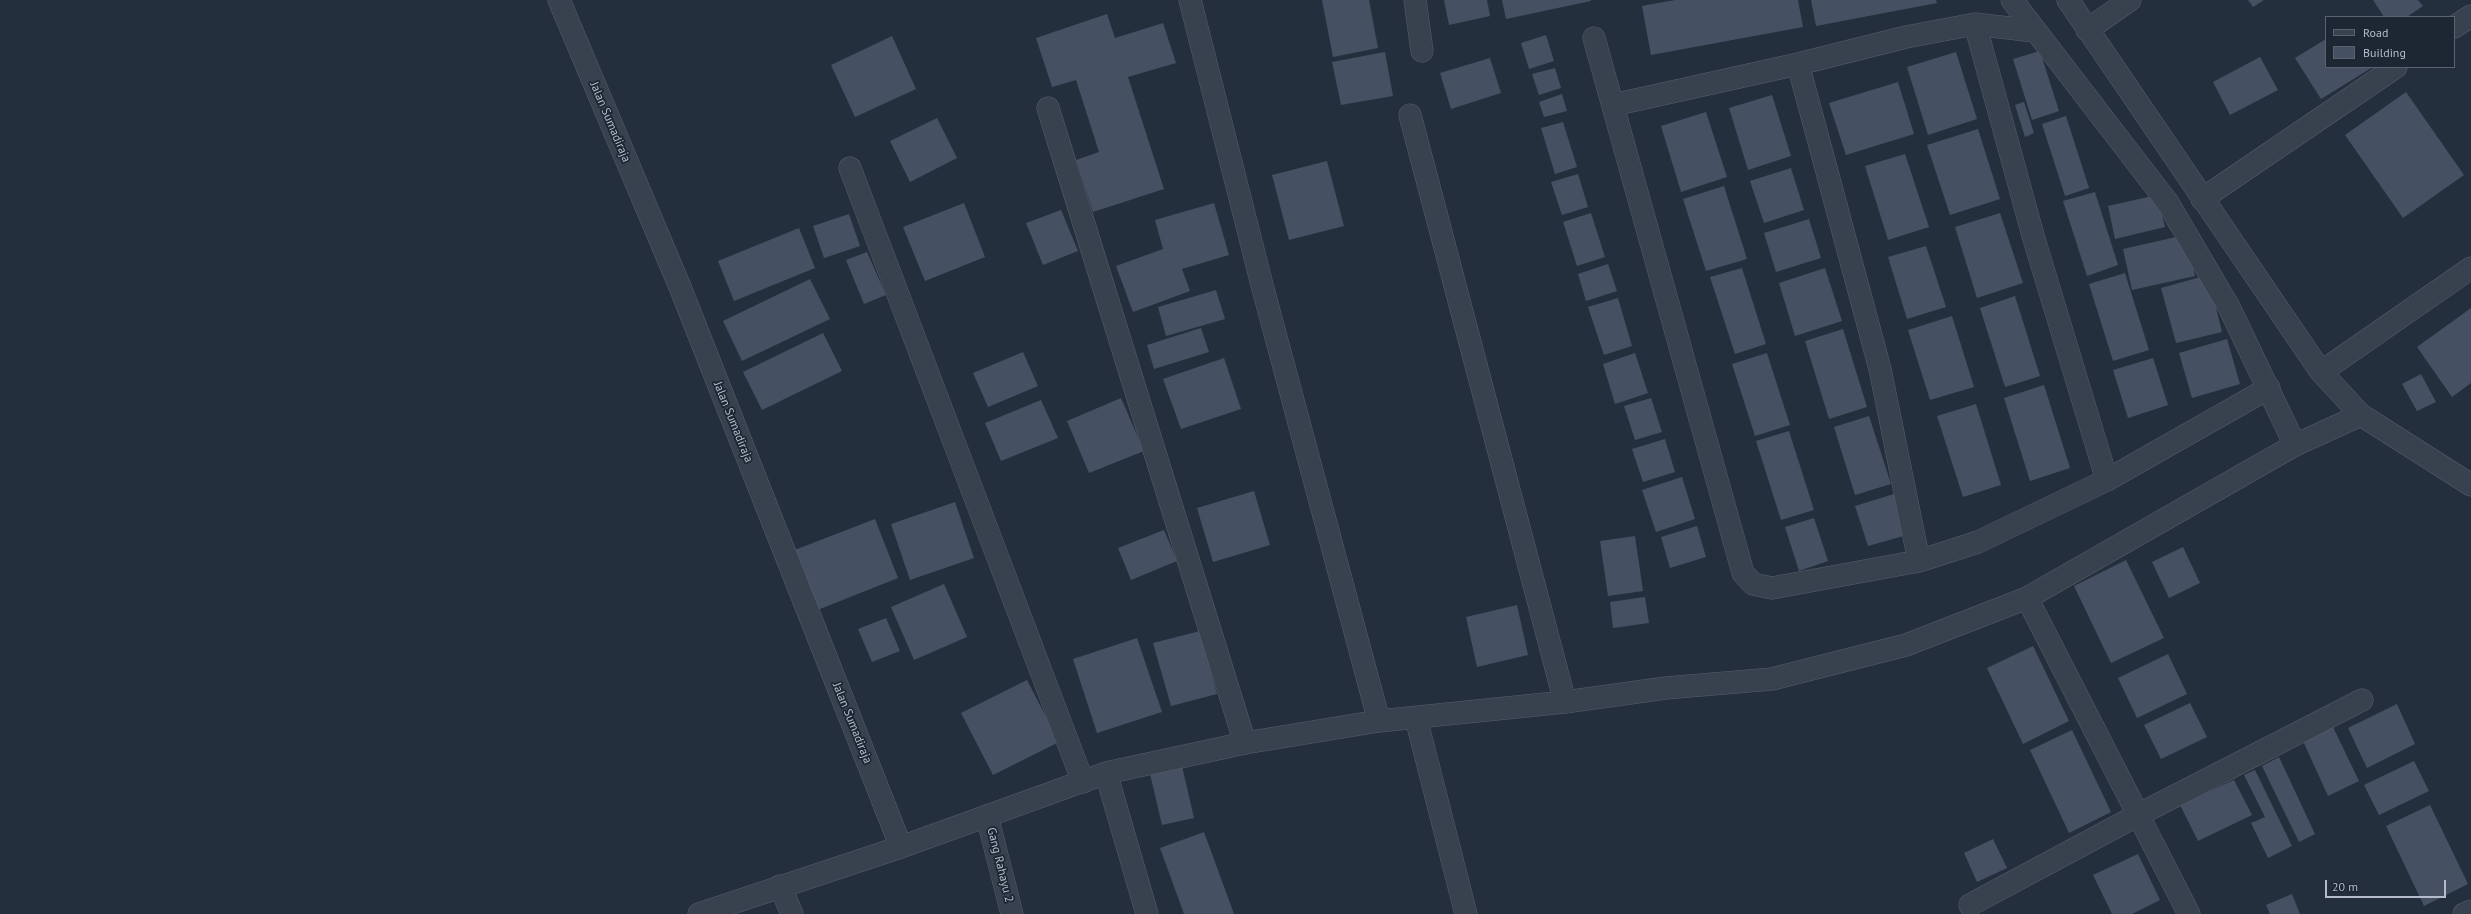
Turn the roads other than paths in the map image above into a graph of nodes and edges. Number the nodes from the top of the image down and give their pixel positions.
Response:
1 (559, 0) edge
2 (1190, 0) edge
3 (1415, 0) edge
4 (2012, 0) edge
5 (2068, 0) edge
6 (2130, 0) edge
7 (2471, 16) edge
8 (1975, 24) junction
9 (2455, 26) edge
10 (2087, 30) junction
11 (2034, 31) junction
12 (1594, 38) dead end
13 (1422, 51) dead end
14 (1798, 64) junction
15 (2395, 68) edge
16 (1613, 104) junction
17 (1048, 108) dead end
18 (1410, 115) dead end
19 (850, 168) dead end
20 (2202, 199) junction
21 (2471, 268) edge
22 (2321, 372) junction
23 (2269, 388) junction
24 (2362, 415) junction
25 (2295, 445) junction
26 (2107, 480) junction
27 (2471, 485) edge
28 (1919, 560) junction
29 (2027, 598) junction
30 (2362, 700) dead end
31 (1565, 702) junction
32 (1416, 718) junction
33 (1379, 721) junction
34 (1245, 743) junction
35 (1106, 773) junction
36 (1083, 782) junction
37 (2138, 815) junction
38 (987, 816) junction
39 (901, 846) junction
40 (780, 886) junction
41 (1970, 905) dead end
42 (2471, 911) edge
43 (699, 914) edge
44 (792, 914) edge
45 (1012, 914) edge
46 (1147, 914) edge
47 (1466, 914) edge
48 (2189, 914) edge
49 (2464, 914) edge

1 - 39 street, Jalan Sumadiraja
2 - 33 street
3 - 13 street
4 - 11 street
5 - 10 street
6 - 10 street
7 - 9 street
8 - 11 street
8 - 14 street
8 - 26 street
10 - 20 street
11 - 23 street
12 - 16 street
14 - 16 street
14 - 28 street
15 - 20 street
16 - 28 street
17 - 34 street
18 - 31 street
19 - 36 street
20 - 22 street
21 - 22 street
22 - 24 street
23 - 25 street
23 - 26 street
24 - 25 street
24 - 27 street
25 - 29 street
26 - 28 street
29 - 31 street
29 - 37 street
30 - 37 street
31 - 32 street
32 - 33 street
32 - 47 street
33 - 34 street
34 - 35 street
35 - 36 street
35 - 46 street
36 - 38 street
37 - 41 street
37 - 48 street
38 - 39 street
38 - 45 street, Gang Rahayu 2
39 - 40 street
40 - 43 street
40 - 44 street
42 - 49 street

